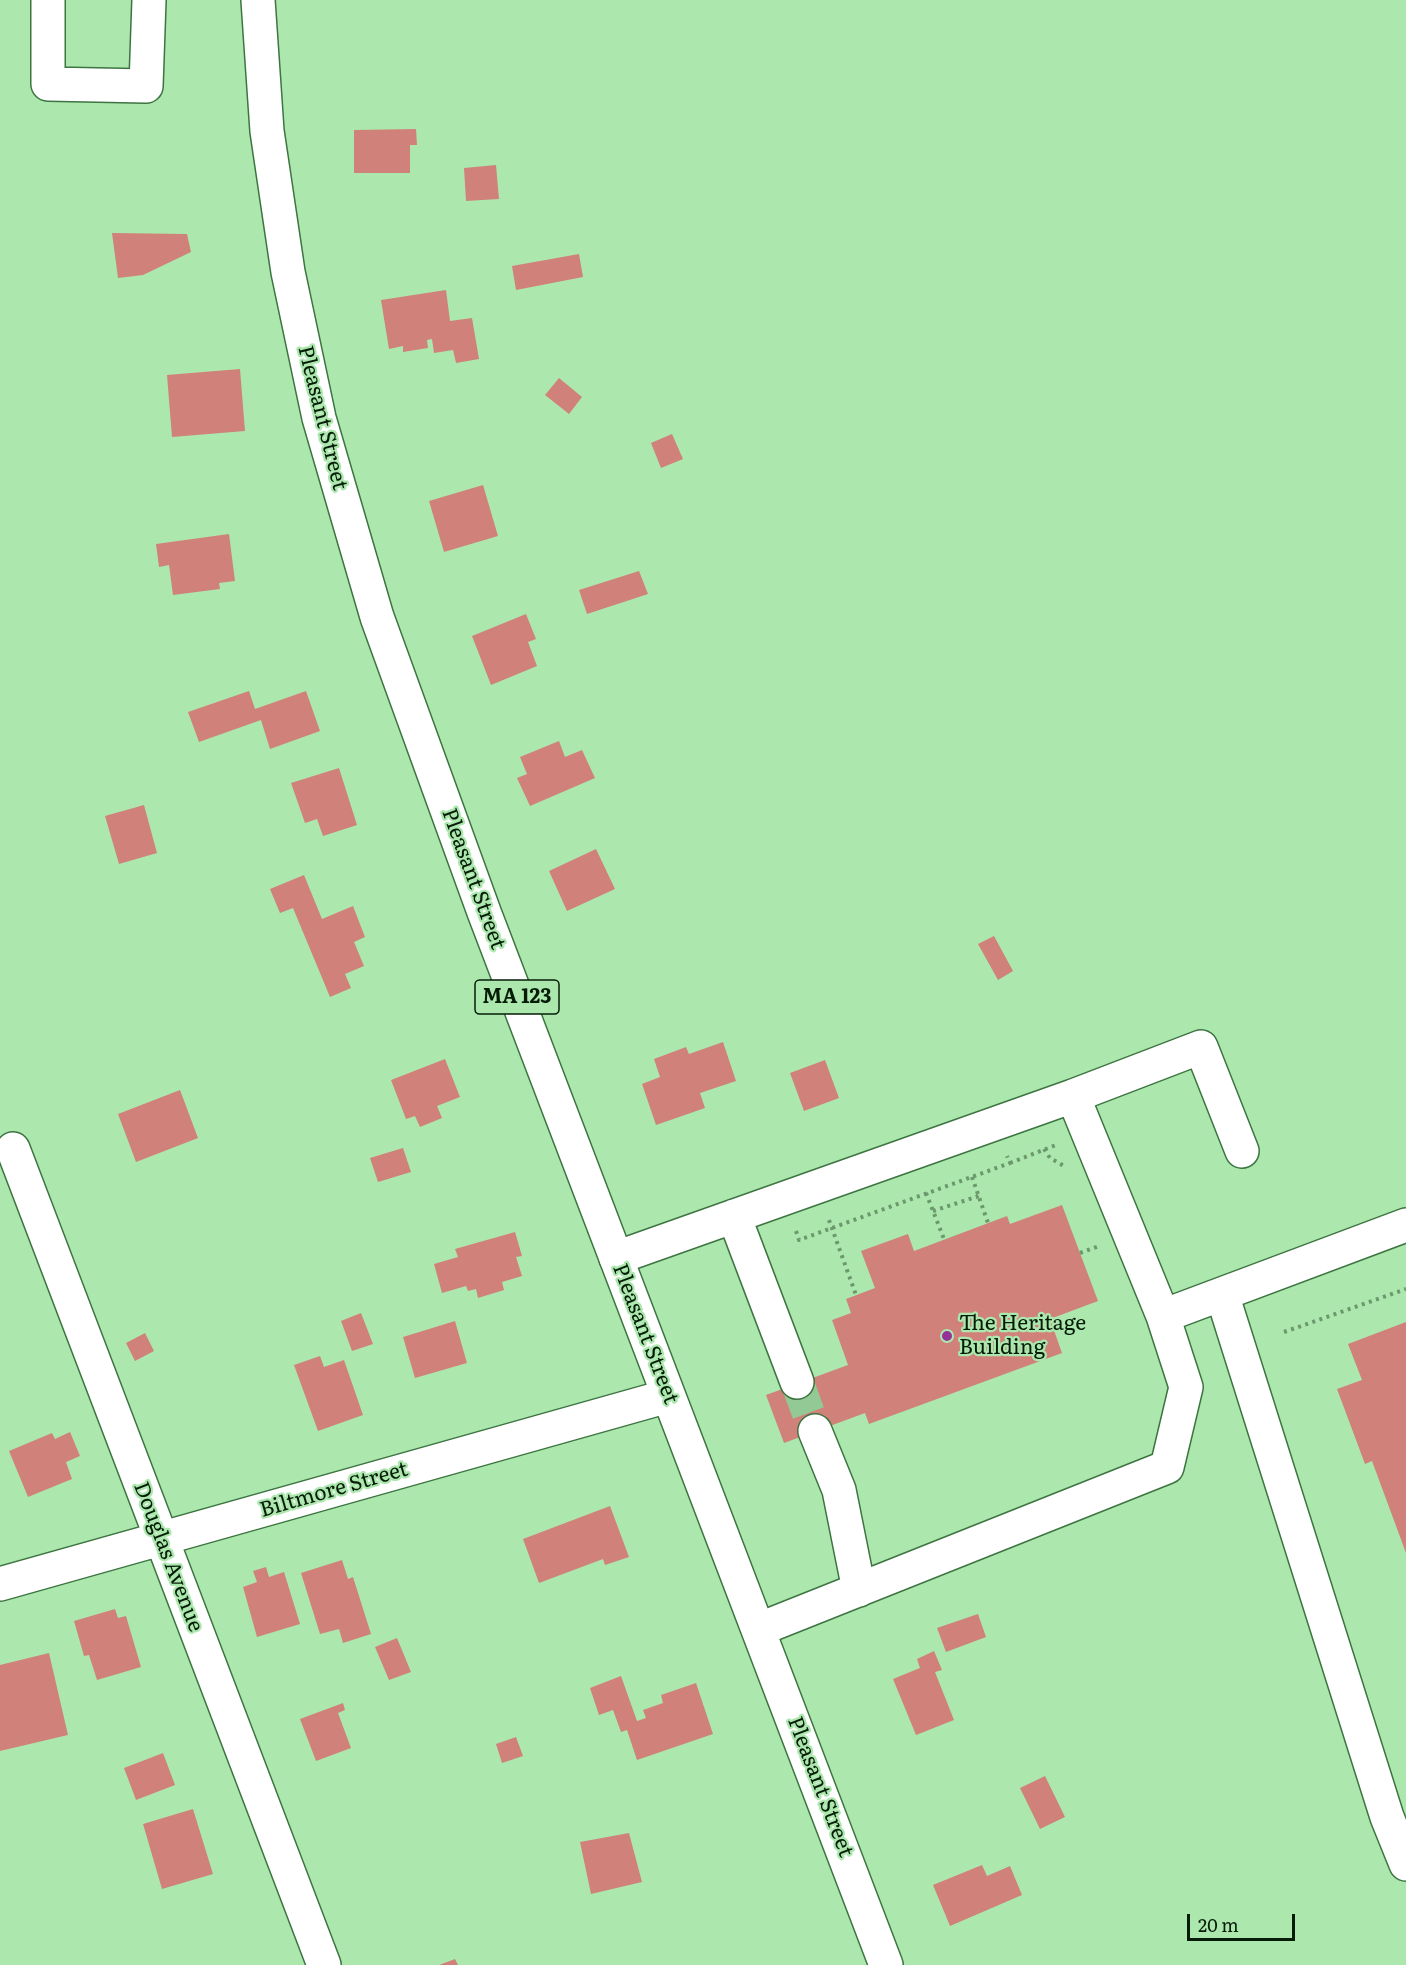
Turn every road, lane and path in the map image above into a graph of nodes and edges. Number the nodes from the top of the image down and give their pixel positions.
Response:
1 (48, 0) edge
2 (148, 0) edge
3 (258, 0) edge
4 (1073, 1096) junction
5 (1061, 1143) dead end
6 (13, 1149) dead end
7 (1242, 1151) dead end
8 (1006, 1153) dead end
9 (1010, 1163) junction
10 (972, 1177) junction
11 (926, 1194) junction
12 (978, 1196) junction
13 (933, 1211) junction
14 (734, 1216) junction
15 (828, 1217) dead end
16 (792, 1221) dead end
17 (988, 1223) dead end
18 (1406, 1225) edge
19 (832, 1228) junction
20 (944, 1239) dead end
21 (1102, 1245) dead end
22 (1080, 1253) dead end
23 (616, 1258) junction
24 (1406, 1288) edge
25 (1222, 1294) junction
26 (856, 1295) dead end
27 (1162, 1316) junction
28 (1284, 1332) dead end
29 (797, 1382) tunnel mouth
30 (668, 1396) junction
31 (815, 1431) tunnel mouth
32 (161, 1539) junction
33 (0, 1584) edge
34 (858, 1590) junction
35 (760, 1629) junction
36 (1406, 1864) edge
37 (324, 1965) edge
38 (886, 1965) edge

1 - 2 main road
3 - 23 main road, Pleasant Street / MA 123
4 - 7 main road
4 - 14 main road
4 - 27 main road
5 - 9 path
6 - 32 main road, Douglas Avenue
8 - 9 path
9 - 10 path
10 - 11 path
10 - 12 path
11 - 13 path
11 - 19 path
12 - 13 path
12 - 17 path
13 - 20 path
14 - 23 main road
14 - 29 main road
15 - 19 path
16 - 19 path
18 - 25 main road
19 - 26 path
21 - 22 path
23 - 30 main road, Pleasant Street / MA 123
24 - 28 path
25 - 27 main road
25 - 36 main road
27 - 34 main road
30 - 32 main road, Biltmore Street
30 - 35 main road, Pleasant Street / MA 123
31 - 34 main road
32 - 33 main road, Biltmore Street
32 - 37 main road, Douglas Avenue
34 - 35 main road
35 - 38 main road, Pleasant Street / MA 123

